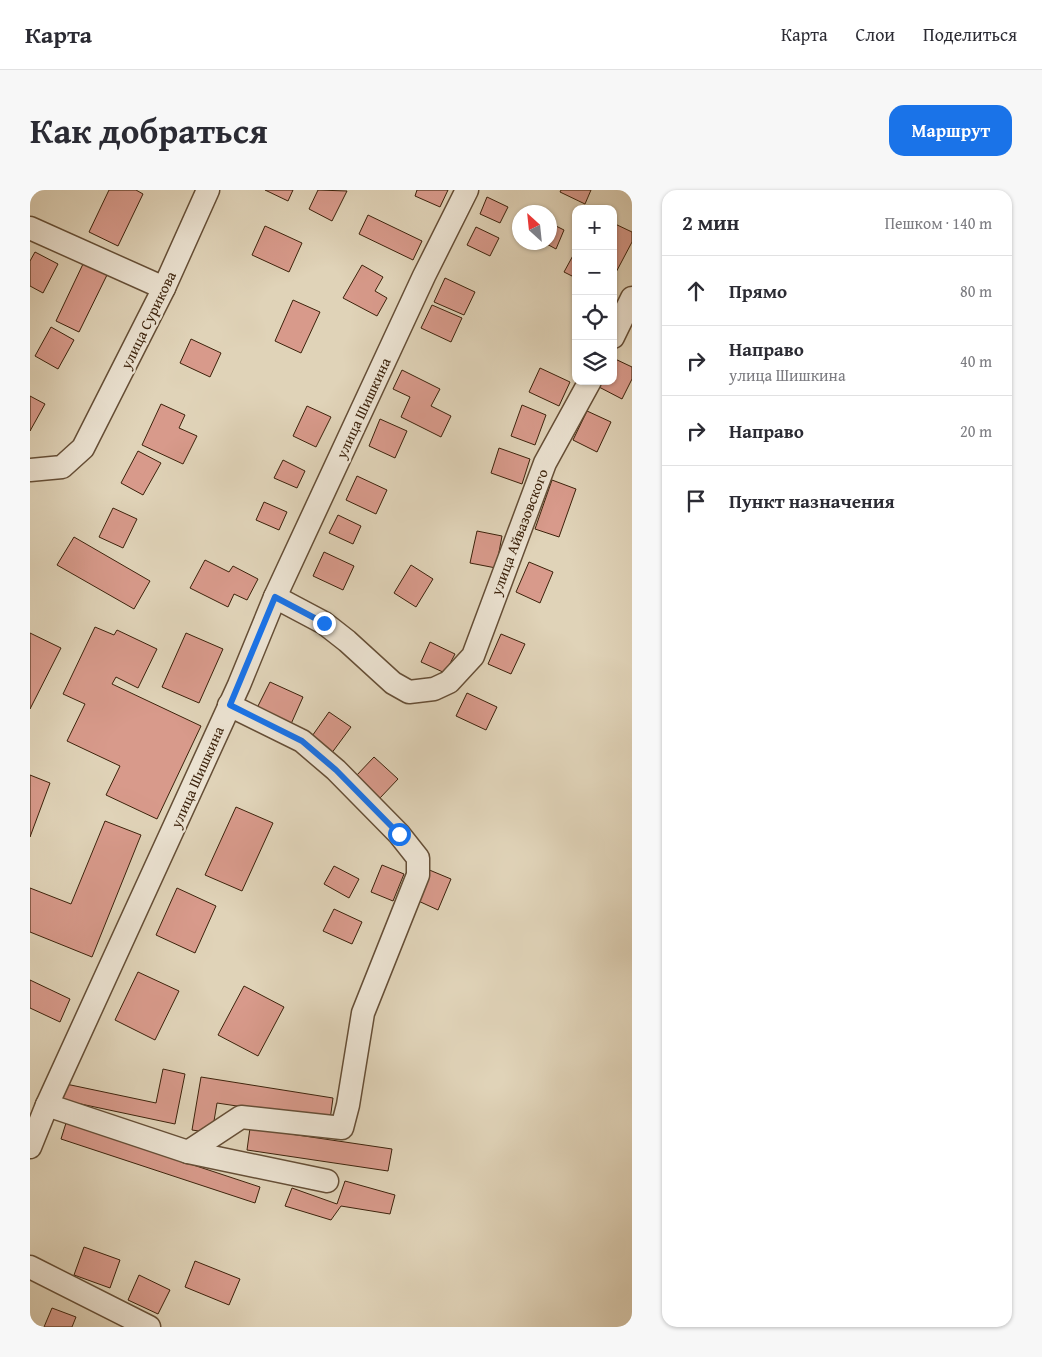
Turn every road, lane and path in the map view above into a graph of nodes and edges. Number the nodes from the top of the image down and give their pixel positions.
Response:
1 (208, 190) edge
2 (467, 190) edge
3 (30, 228) edge
4 (164, 288) junction
5 (632, 298) edge
6 (621, 337) edge
7 (588, 385) edge
8 (30, 470) edge
9 (275, 597) junction
10 (230, 705) junction
11 (47, 1106) junction
12 (30, 1147) edge
13 (188, 1152) junction
14 (327, 1181) dead end
15 (30, 1267) edge
16 (149, 1327) edge

1 - 4 street, улица Сурикова
2 - 9 street, улица Шишкина
3 - 4 street
4 - 8 street, улица Сурикова
5 - 6 street
7 - 9 street, улица Айвазовского
9 - 10 street, улица Шишкина
10 - 11 street, улица Шишкина
10 - 13 street
11 - 12 street, улица Шишкина
11 - 13 street
13 - 14 street
15 - 16 street

